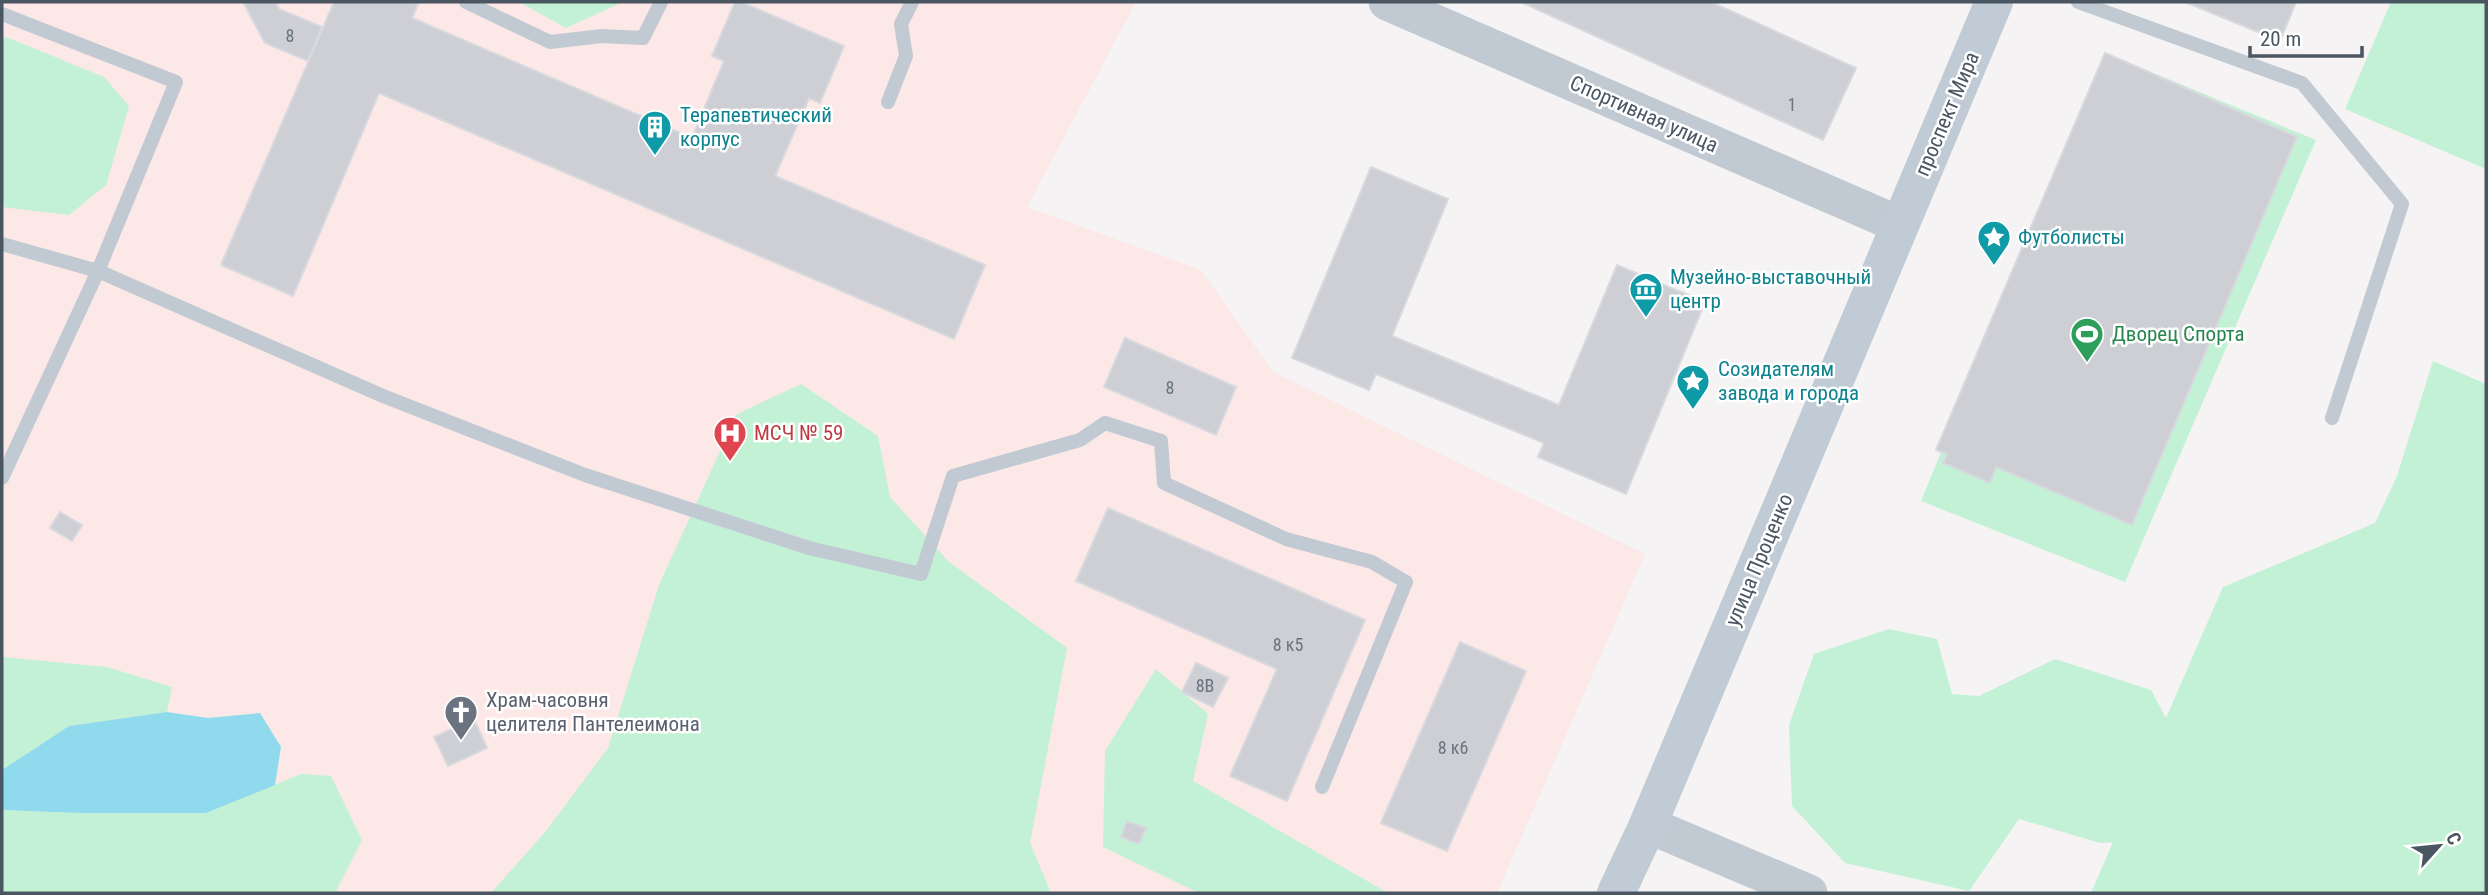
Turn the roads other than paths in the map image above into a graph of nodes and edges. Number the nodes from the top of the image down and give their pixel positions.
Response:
1 (466, 2) edge
2 (661, 2) edge
3 (912, 2) edge
4 (1387, 2) edge
5 (1994, 2) edge
6 (2078, 2) edge
7 (2, 14) edge
8 (888, 102) dead end
9 (1900, 225) junction
10 (2, 244) edge
11 (98, 271) junction
12 (2332, 418) dead end
13 (2, 478) edge
14 (1322, 787) dead end
15 (1648, 825) junction
16 (1616, 893) edge
17 (1809, 893) edge

1 - 2 lane
3 - 8 lane
4 - 9 street, Спортивная улица
5 - 9 main road, проспект Мира
6 - 12 lane
7 - 11 lane
9 - 15 main road, улица Проценко
10 - 11 lane
11 - 13 lane
11 - 14 lane
15 - 16 main road, улица Проценко
15 - 17 street

